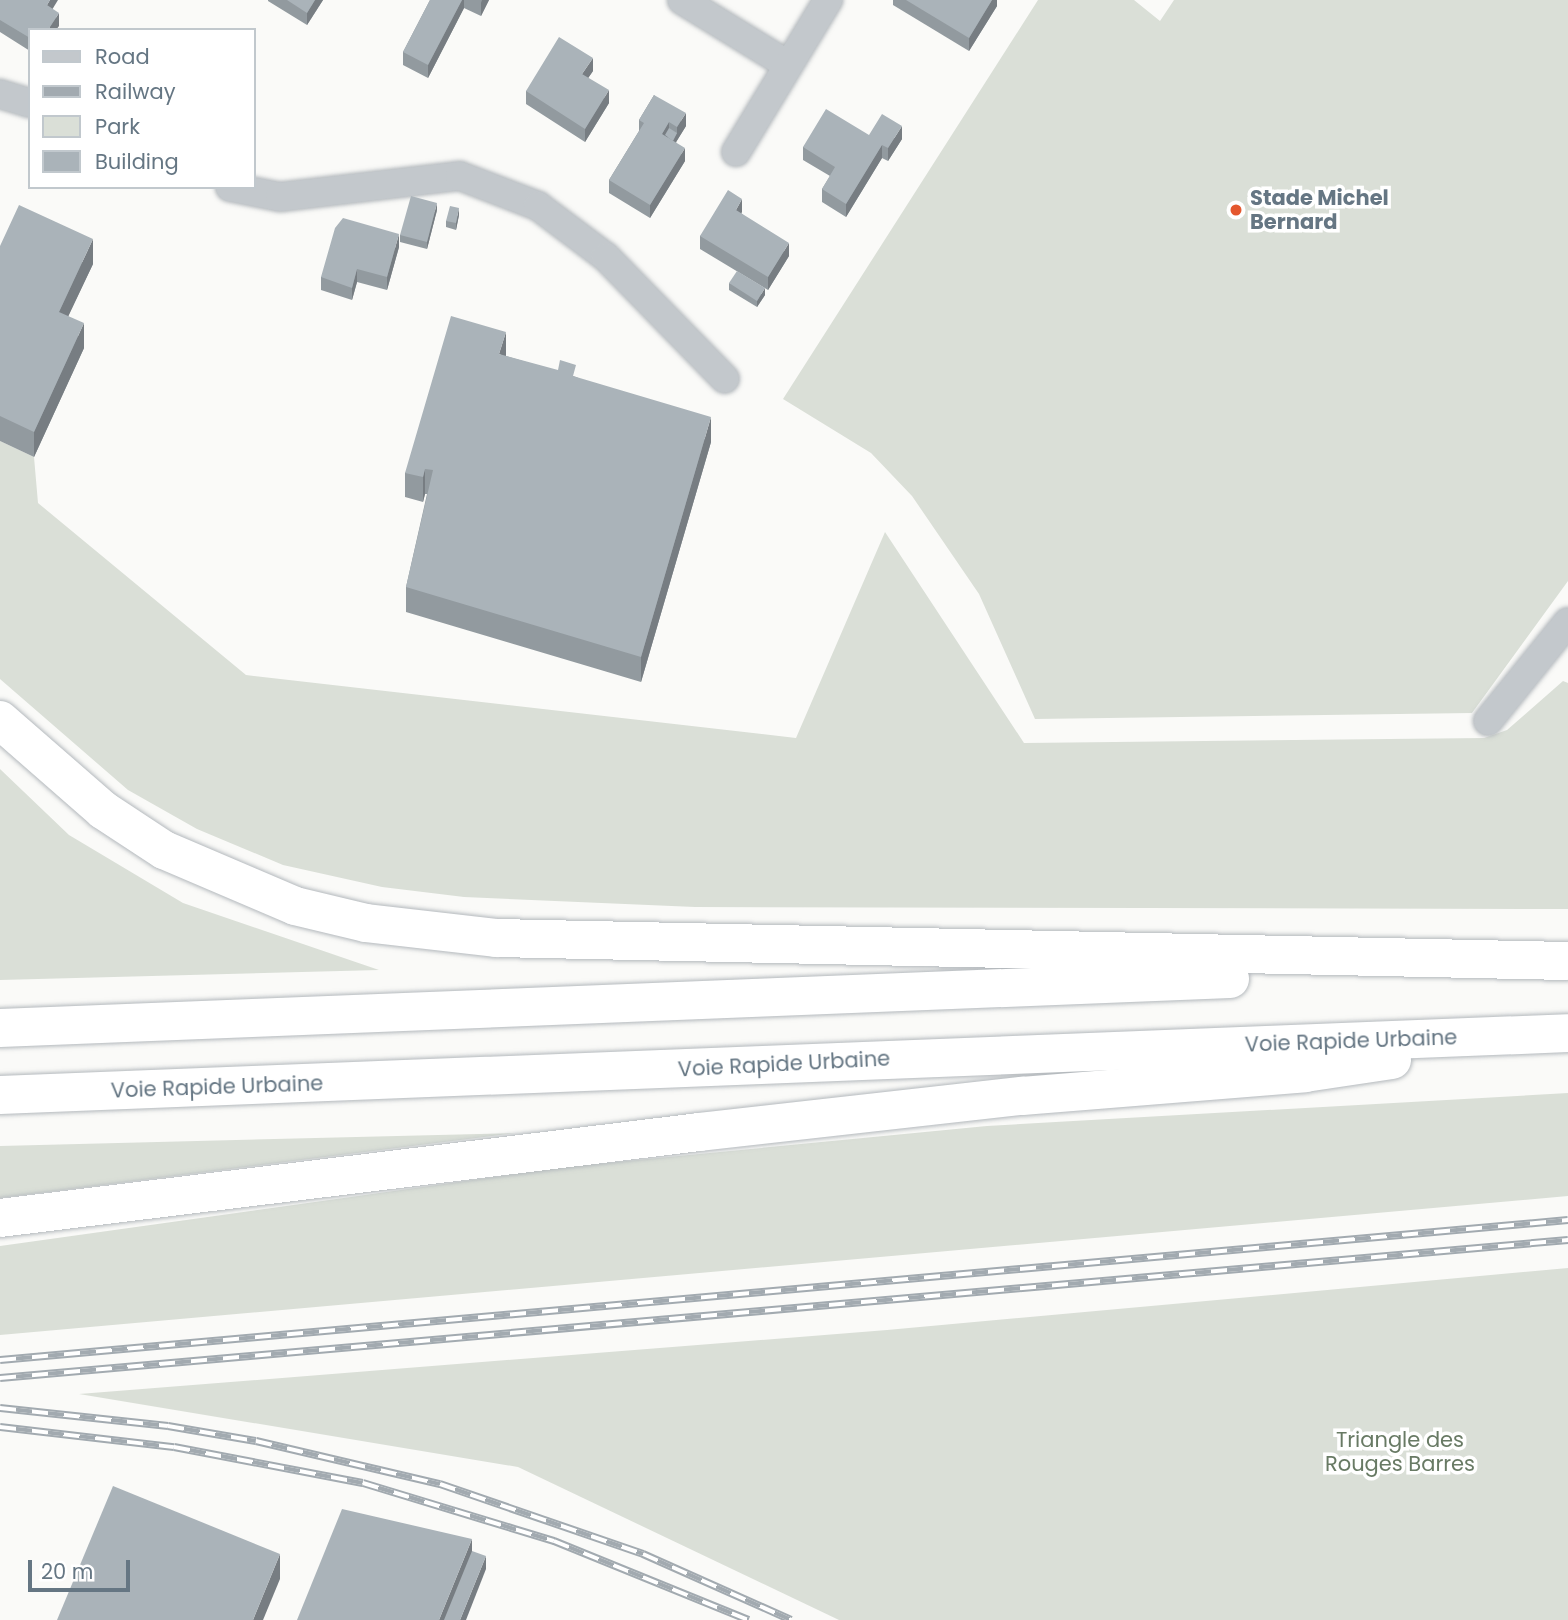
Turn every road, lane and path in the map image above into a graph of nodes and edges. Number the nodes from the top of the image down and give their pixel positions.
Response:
1 (682, 0) edge
2 (828, 0) edge
3 (788, 65) junction
4 (0, 94) edge
5 (28, 102) edge
6 (736, 152) dead end
7 (240, 189) edge
8 (725, 379) dead end
9 (1568, 622) edge
10 (0, 720) edge
11 (1488, 721) dead end
12 (1568, 964) edge
13 (0, 1028) edge
14 (1554, 1033) edge
15 (0, 1095) edge
16 (0, 1218) edge

1 - 3 street
2 - 3 street
3 - 6 street
4 - 5 street
7 - 8 street
9 - 11 street
10 - 12 highway
12 - 13 highway
14 - 15 highway, Voie Rapide Urbaine
14 - 16 highway

